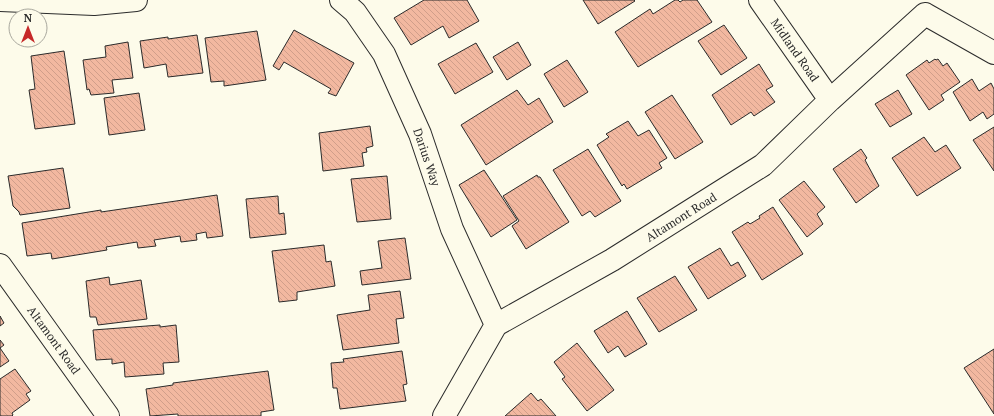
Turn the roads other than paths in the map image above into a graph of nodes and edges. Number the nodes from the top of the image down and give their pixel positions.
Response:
1 (0, 0) edge
2 (136, 0) edge
3 (341, 0) edge
4 (760, 0) edge
5 (924, 7) edge
6 (994, 53) edge
7 (830, 100) junction
8 (0, 265) edge
9 (496, 325) junction
10 (108, 416) edge
11 (444, 416) edge

1 - 2 street
3 - 9 street, Darius Way
4 - 7 street, Midland Road
5 - 6 street
5 - 7 street, Altamont Road
7 - 9 street, Altamont Road
8 - 10 street, Altamont Road
9 - 11 street

